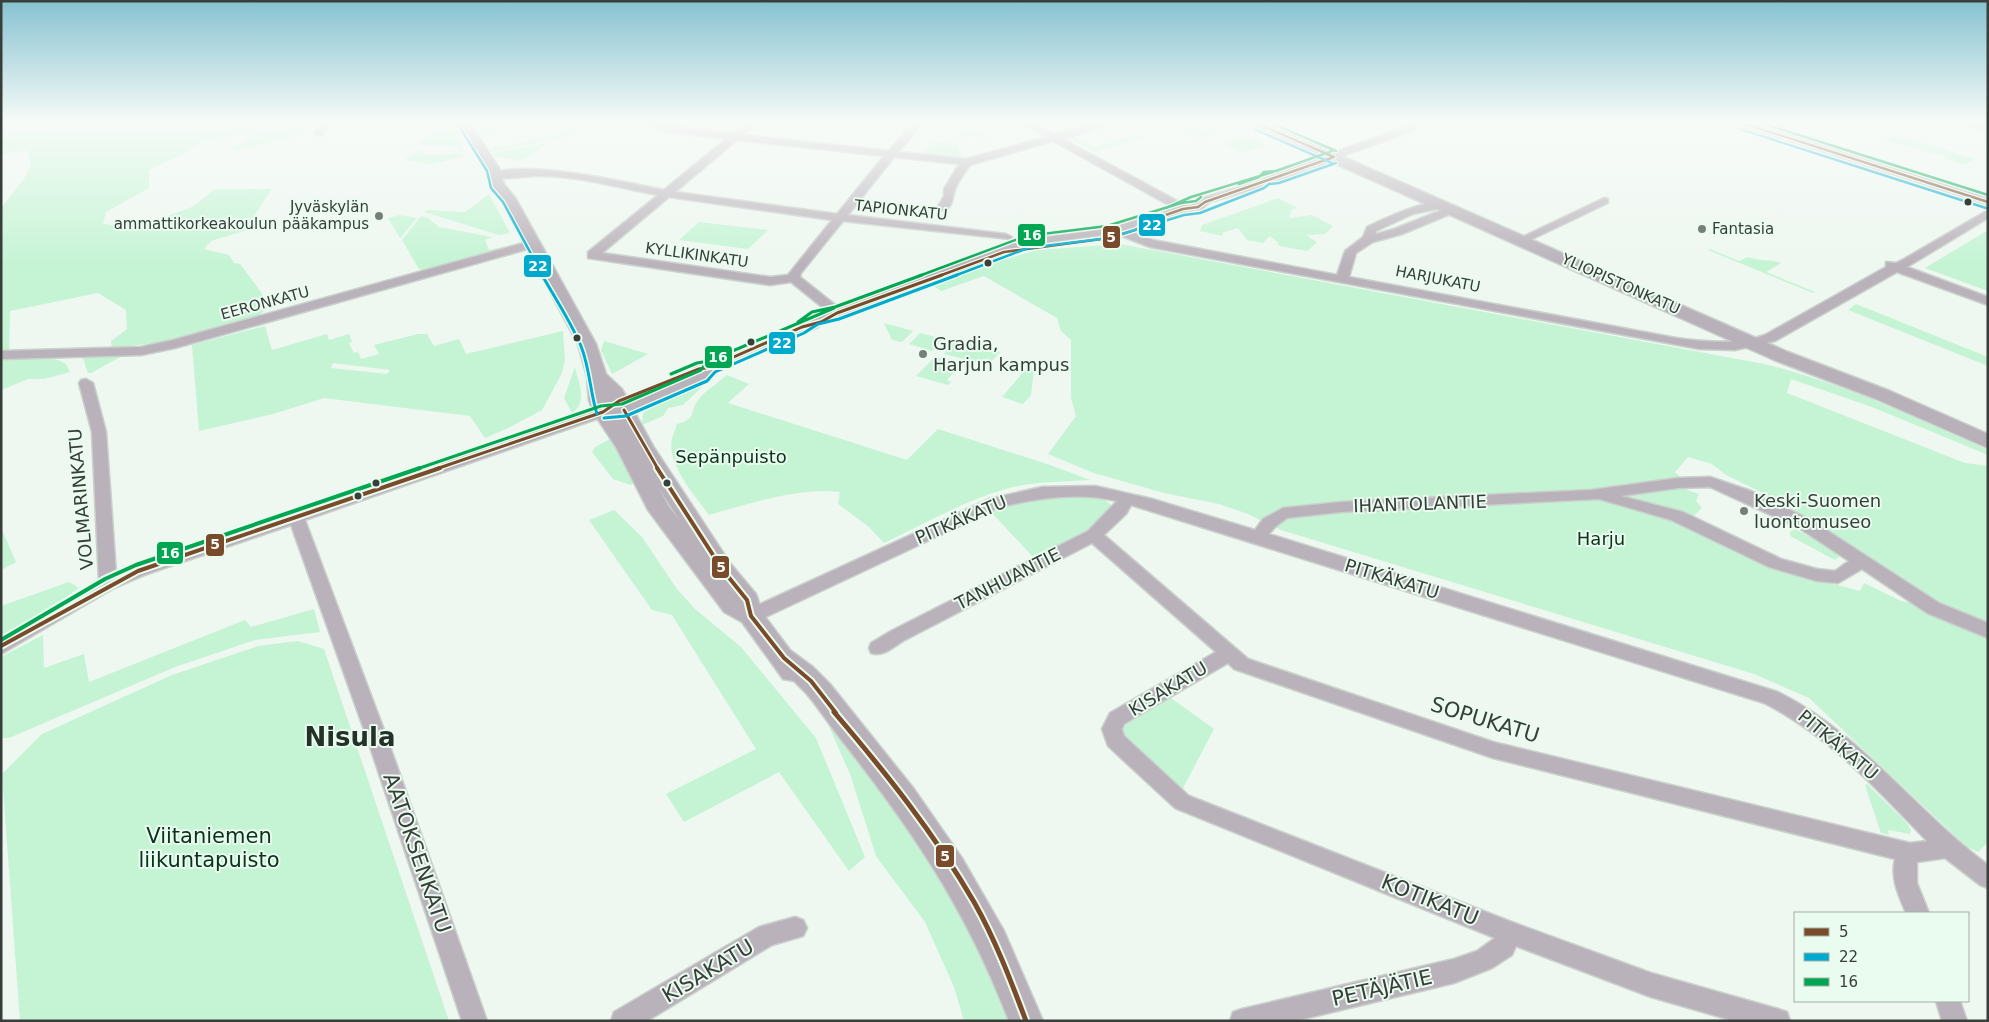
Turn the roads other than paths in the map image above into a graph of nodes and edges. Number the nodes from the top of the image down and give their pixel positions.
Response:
1 (493, 171) edge
2 (692, 171) edge
3 (878, 171) edge
4 (961, 171) edge
5 (1113, 171) edge
6 (1295, 171) edge
7 (1371, 171) edge
8 (1887, 171) edge
9 (496, 176) junction
10 (665, 193) junction
11 (1604, 201) dead end
12 (1988, 202) edge
13 (1452, 204) junction
14 (943, 208) dead end
15 (1183, 209) junction
16 (1988, 213) edge
17 (838, 218) junction
18 (1123, 231) junction
19 (1006, 236) dead end
20 (1528, 237) junction
21 (532, 245) junction
22 (1892, 266) junction
23 (794, 278) junction
24 (1342, 278) junction
25 (1988, 301) edge
26 (837, 313) junction
27 (1762, 341) junction
28 (1, 355) edge
29 (86, 383) dead end
30 (615, 408) junction
31 (1988, 434) edge
32 (1988, 442) edge
33 (1591, 495) junction
34 (1127, 498) junction
35 (296, 517) junction
36 (1094, 535) junction
37 (1259, 537) junction
38 (1862, 561) junction
39 (108, 584) junction
40 (751, 616) junction
41 (1988, 631) edge
42 (3, 646) edge
43 (878, 648) dead end
44 (1228, 654) junction
45 (1112, 729) joint
46 (1948, 848) junction
47 (1910, 853) junction
48 (1988, 878) edge
49 (1918, 912) edge
50 (795, 928) dead end
51 (1508, 932) junction
52 (1948, 1002) edge
53 (475, 1021) edge
54 (623, 1021) edge
55 (1026, 1021) edge
56 (1242, 1021) edge
57 (1778, 1021) edge
58 (1955, 1021) edge

1 - 9 main road
2 - 10 street
3 - 17 street
4 - 14 street
5 - 15 street
6 - 15 street
7 - 13 main road, YLIOPISTONKATU
8 - 12 street
9 - 10 street, TAPIONKATU
9 - 21 main road
10 - 17 street, TAPIONKATU
10 - 23 street, KYLLIKINKATU
11 - 20 street
13 - 20 main road, YLIOPISTONKATU
13 - 24 street
15 - 18 street
16 - 22 street
17 - 19 street, TAPIONKATU
17 - 23 street
18 - 24 street, HARJUKATU
18 - 26 street
20 - 27 main road, YLIOPISTONKATU
21 - 28 street, EERONKATU
21 - 30 main road
22 - 25 street
22 - 27 street
23 - 26 street
24 - 27 street, HARJUKATU
26 - 30 street
27 - 31 main road, YLIOPISTONKATU
27 - 32 main road, YLIOPISTONKATU
29 - 39 street, VOLMARINKATU
30 - 35 street
30 - 40 main road
33 - 37 street, IHANTOLANTIE
33 - 38 street, IHANTOLANTIE
33 - 38 street, IHANTOLANTIE
34 - 36 street, TANHUANTIE
34 - 37 street, PITKÄKATU
34 - 40 street, PITKÄKATU
35 - 39 street
35 - 53 street, AATOKSENKATU
36 - 43 street, TANHUANTIE
36 - 44 street, SOPUKATU
37 - 46 street, PITKÄKATU
38 - 41 street, IHANTOLANTIE
39 - 42 street
40 - 55 main road
44 - 45 street, KISAKATU
44 - 47 street, SOPUKATU
45 - 51 street, KOTIKATU
46 - 47 street
46 - 48 street, PITKÄKATU
47 - 49 street
50 - 54 street, KISAKATU
51 - 56 street, PETÄJÄTIE
51 - 57 street, KOTIKATU
52 - 58 street

